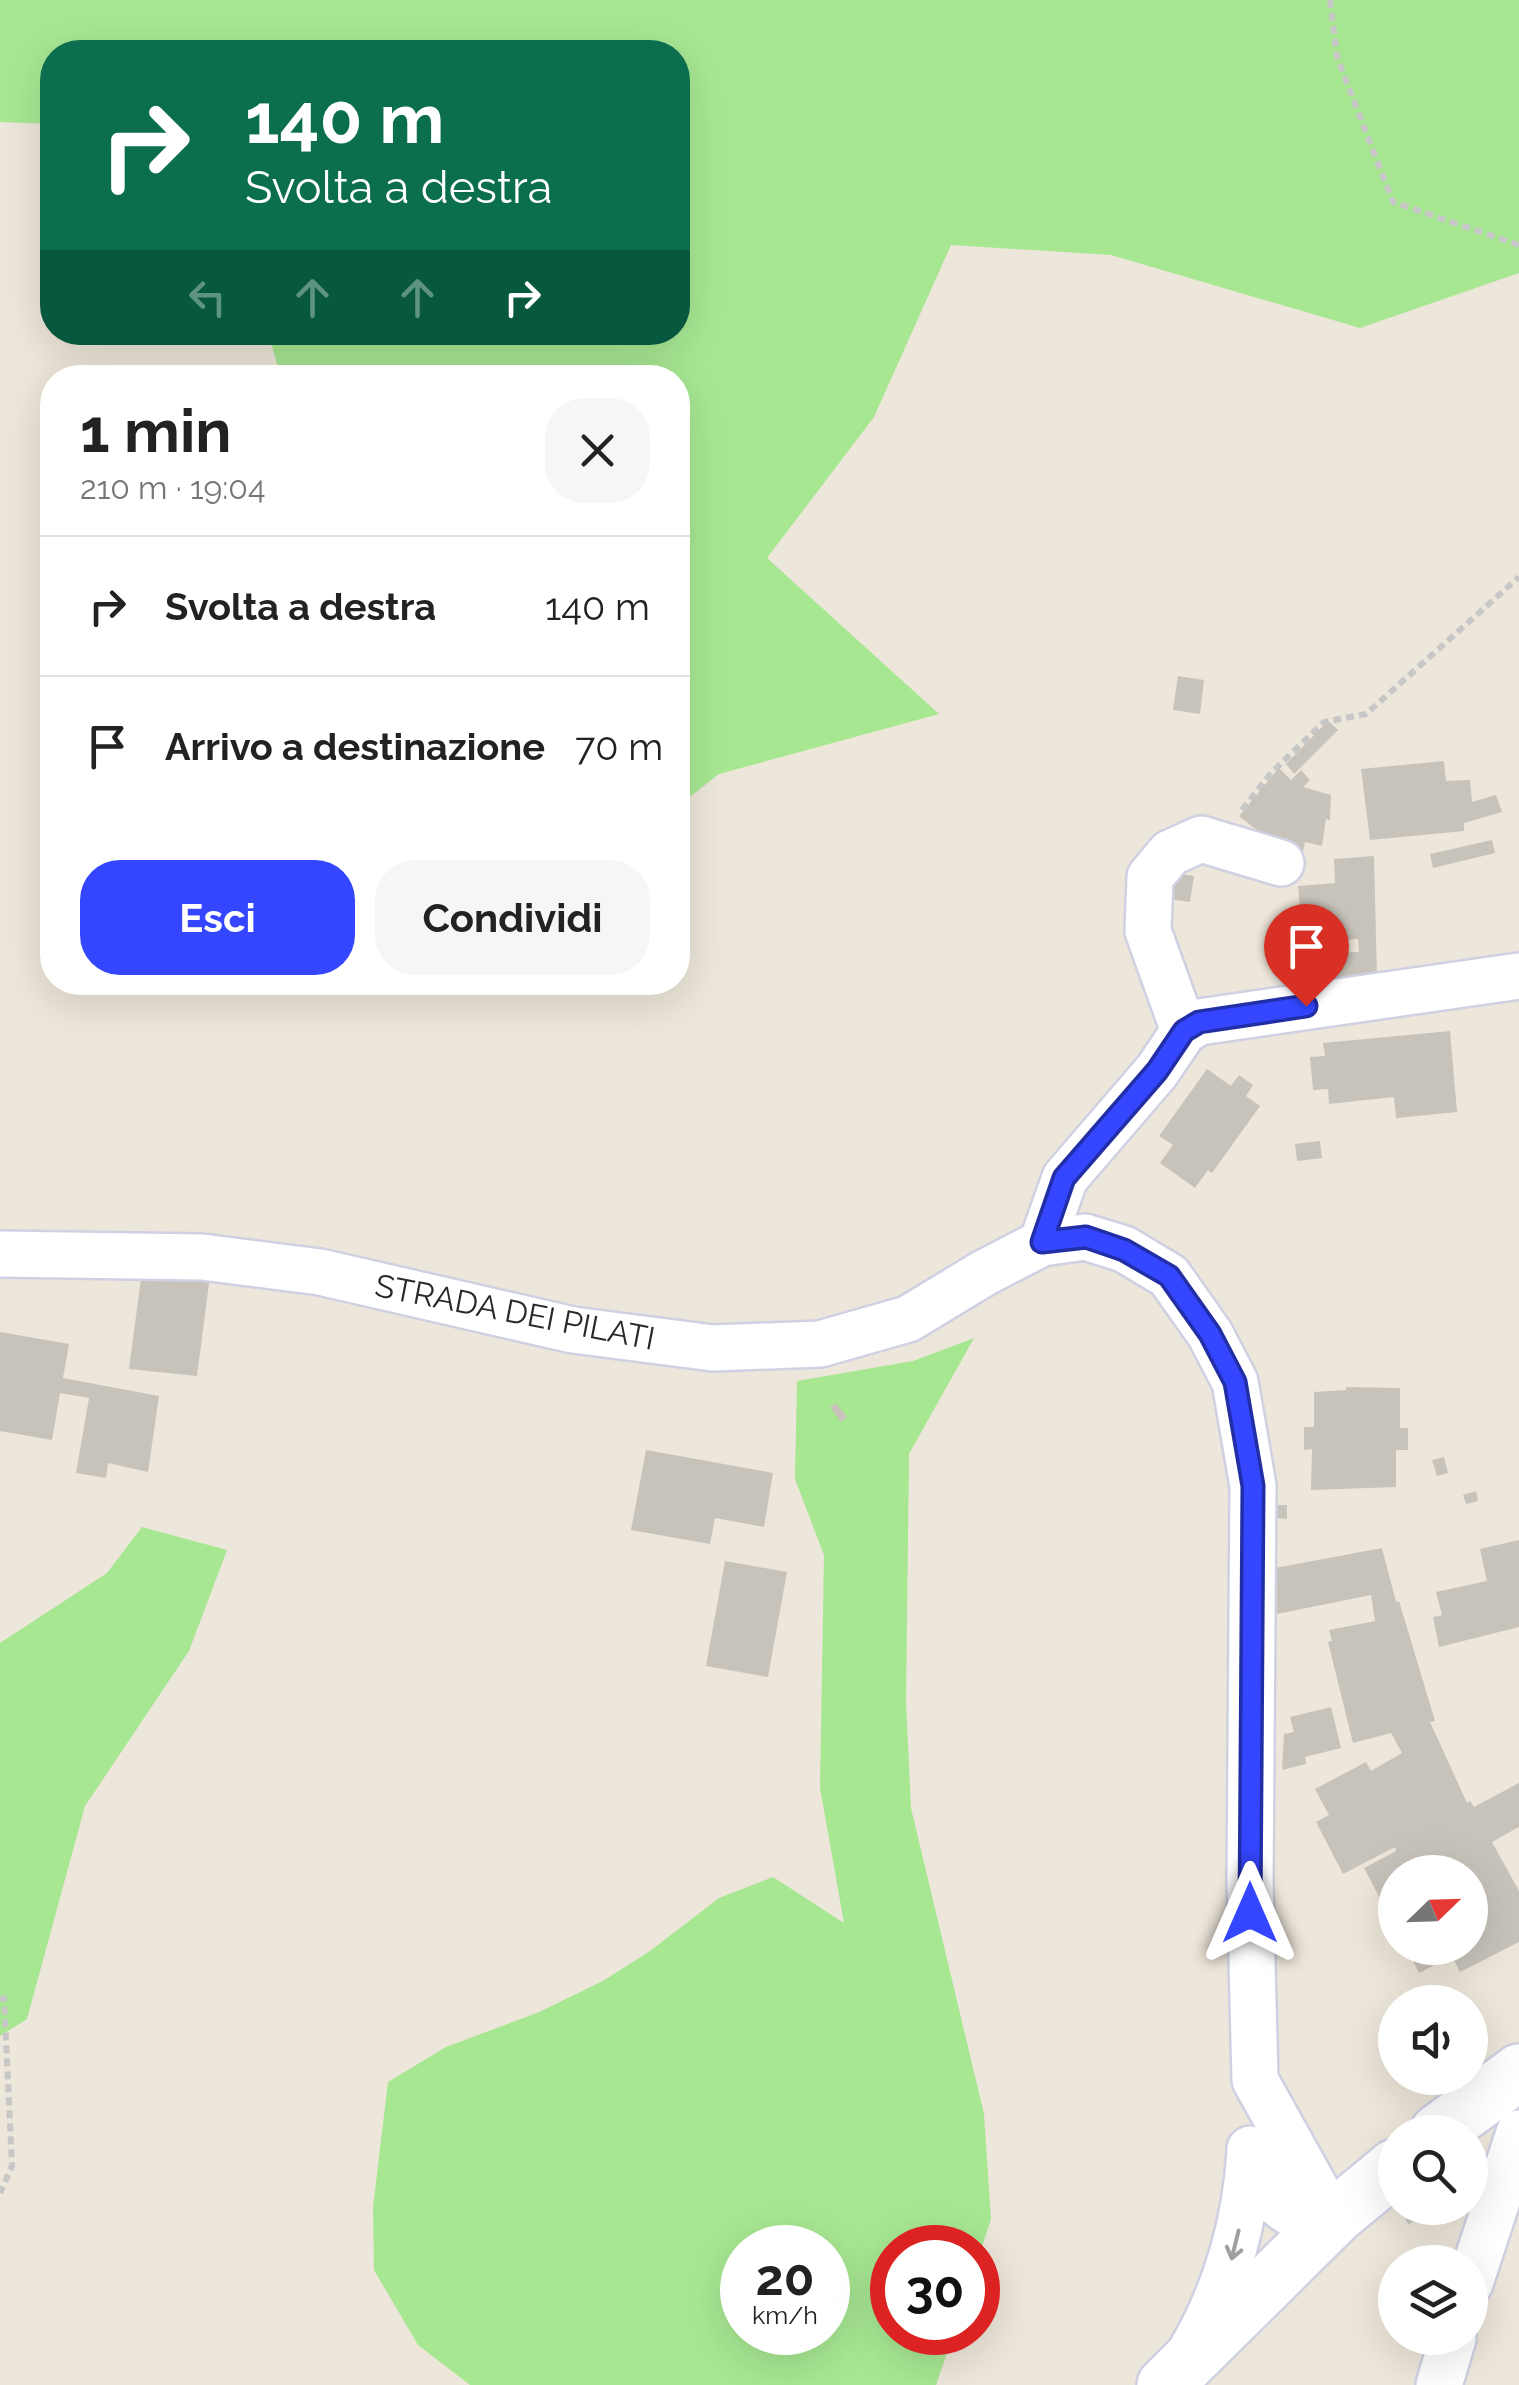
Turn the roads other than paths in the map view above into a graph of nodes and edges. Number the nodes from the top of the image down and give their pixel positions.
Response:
1 (1282, 863) dead end
2 (1519, 976) edge
3 (1184, 1031) junction
4 (1042, 1242) junction
5 (0, 1254) edge
6 (1253, 2062) junction
7 (1519, 2072) edge
8 (1461, 2115) edge
9 (1519, 2133) edge
10 (1250, 2149) junction
11 (1378, 2181) edge
12 (1332, 2220) junction
13 (1482, 2245) edge
14 (1449, 2355) edge
15 (1173, 2376) edge
16 (1439, 2385) edge

1 - 3 street
2 - 3 street
3 - 4 street
4 - 5 street, STRADA DEI PILATI
4 - 6 street, STRADA DEI PILATI
6 - 10 street, STRADA DEI PILATI
6 - 12 street, STRADA DEI PILATI
7 - 8 street
9 - 13 street
10 - 12 street, STRADA DEI PILATI
10 -> 15 street, STRADA DEI PILATI
11 - 12 street
12 - 15 street
14 - 16 street

